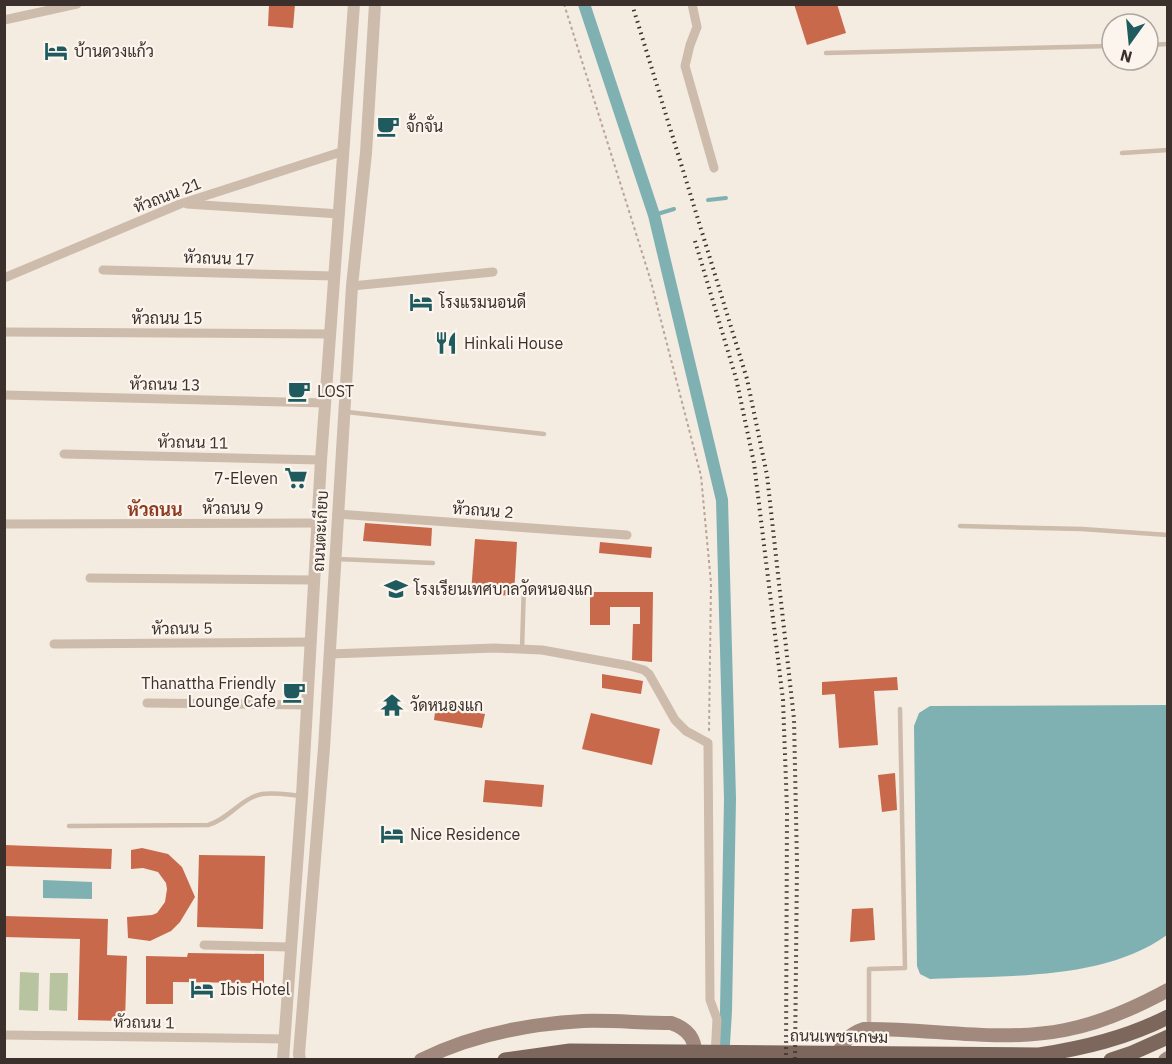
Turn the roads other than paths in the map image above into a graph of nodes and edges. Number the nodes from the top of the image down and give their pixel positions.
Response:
1 (77, 4) edge
2 (354, 4) edge
3 (375, 4) edge
4 (692, 4) edge
5 (4, 21) edge
6 (1100, 46) edge
7 (826, 53) dead end
8 (1167, 150) edge
9 (344, 151) junction
10 (366, 153) junction
11 (1122, 153) dead end
12 (714, 168) dead end
13 (180, 204) junction
14 (340, 214) junction
15 (338, 239) junction
16 (358, 241) junction
17 (103, 270) dead end
18 (493, 272) dead end
19 (334, 276) junction
20 (4, 278) edge
21 (352, 286) junction
22 (4, 332) edge
23 (330, 334) junction
24 (4, 395) edge
25 (326, 403) junction
26 (344, 412) junction
27 (544, 434) dead end
28 (64, 454) dead end
29 (321, 460) junction
30 (337, 514) junction
31 (318, 523) junction
32 (4, 524) edge
33 (960, 526) dead end
34 (627, 535) dead end
35 (1167, 535) edge
36 (335, 559) junction
37 (433, 562) dead end
38 (90, 578) dead end
39 (315, 580) junction
40 (524, 584) dead end
41 (330, 638) junction
42 (310, 640) junction
43 (54, 644) dead end
44 (522, 649) junction
45 (330, 654) junction
46 (147, 703) dead end
47 (307, 705) junction
48 (900, 709) dead end
49 (302, 795) junction
50 (69, 826) dead end
51 (204, 945) dead end
52 (291, 948) junction
53 (1167, 990) edge
54 (1167, 1017) edge
55 (869, 1029) junction
56 (4, 1035) edge
57 (1167, 1037) edge
58 (284, 1039) junction
59 (283, 1059) edge
60 (300, 1059) edge
61 (421, 1059) edge
62 (505, 1059) edge
63 (695, 1059) edge
64 (715, 1059) edge
65 (837, 1059) edge
66 (1111, 1059) edge

1 - 5 street
2 - 9 street, ถนนตะเกียบ
3 - 10 street, ถนนตะเกียบ
4 - 12 street
6 - 7 lane
8 - 11 lane
9 - 10 street
9 - 13 street, หัวถนน 21
9 - 14 street, ถนนตะเกียบ
10 - 16 street, ถนนตะเกียบ
13 - 14 street
13 - 20 street, หัวถนน 21
14 - 15 street, ถนนตะเกียบ
15 - 16 street
15 - 19 street, ถนนตะเกียบ
16 - 21 street, ถนนตะเกียบ
17 - 19 street, หัวถนน 17
18 - 21 street
19 - 23 street, ถนนตะเกียบ
21 - 26 street, ถนนตะเกียบ
22 - 23 street, หัวถนน 15
23 - 25 street, ถนนตะเกียบ
24 - 25 street, หัวถนน 13
25 - 29 street, ถนนตะเกียบ
26 - 27 lane
26 - 30 street, ถนนตะเกียบ
28 - 29 street, หัวถนน 11
29 - 31 street, ถนนตะเกียบ
30 - 34 street, หัวถนน 2
30 - 36 street, ถนนตะเกียบ
31 - 32 street, หัวถนน 9
31 - 39 street, ถนนตะเกียบ
33 - 35 lane
36 - 37 lane
36 - 41 street, ถนนตะเกียบ
38 - 39 street
39 - 42 street, ถนนตะเกียบ
40 - 44 lane
41 - 42 street
41 - 45 street, ถนนตะเกียบ
42 - 43 street, หัวถนน 5
42 - 47 street, ถนนตะเกียบ
44 - 45 street
44 - 64 street
45 - 60 street, ถนนตะเกียบ
46 - 47 street
47 - 49 street, ถนนตะเกียบ
48 - 55 lane
49 - 50 lane
49 - 52 street, ถนนตะเกียบ
51 - 52 street
52 - 58 street, ถนนตะเกียบ
53 - 55 main road
54 - 62 main road, ถนนเพชรเกษม
55 - 65 main road
56 - 58 street, หัวถนน 1
57 - 66 main road
58 - 59 street, ถนนตะเกียบ
61 - 63 main road

